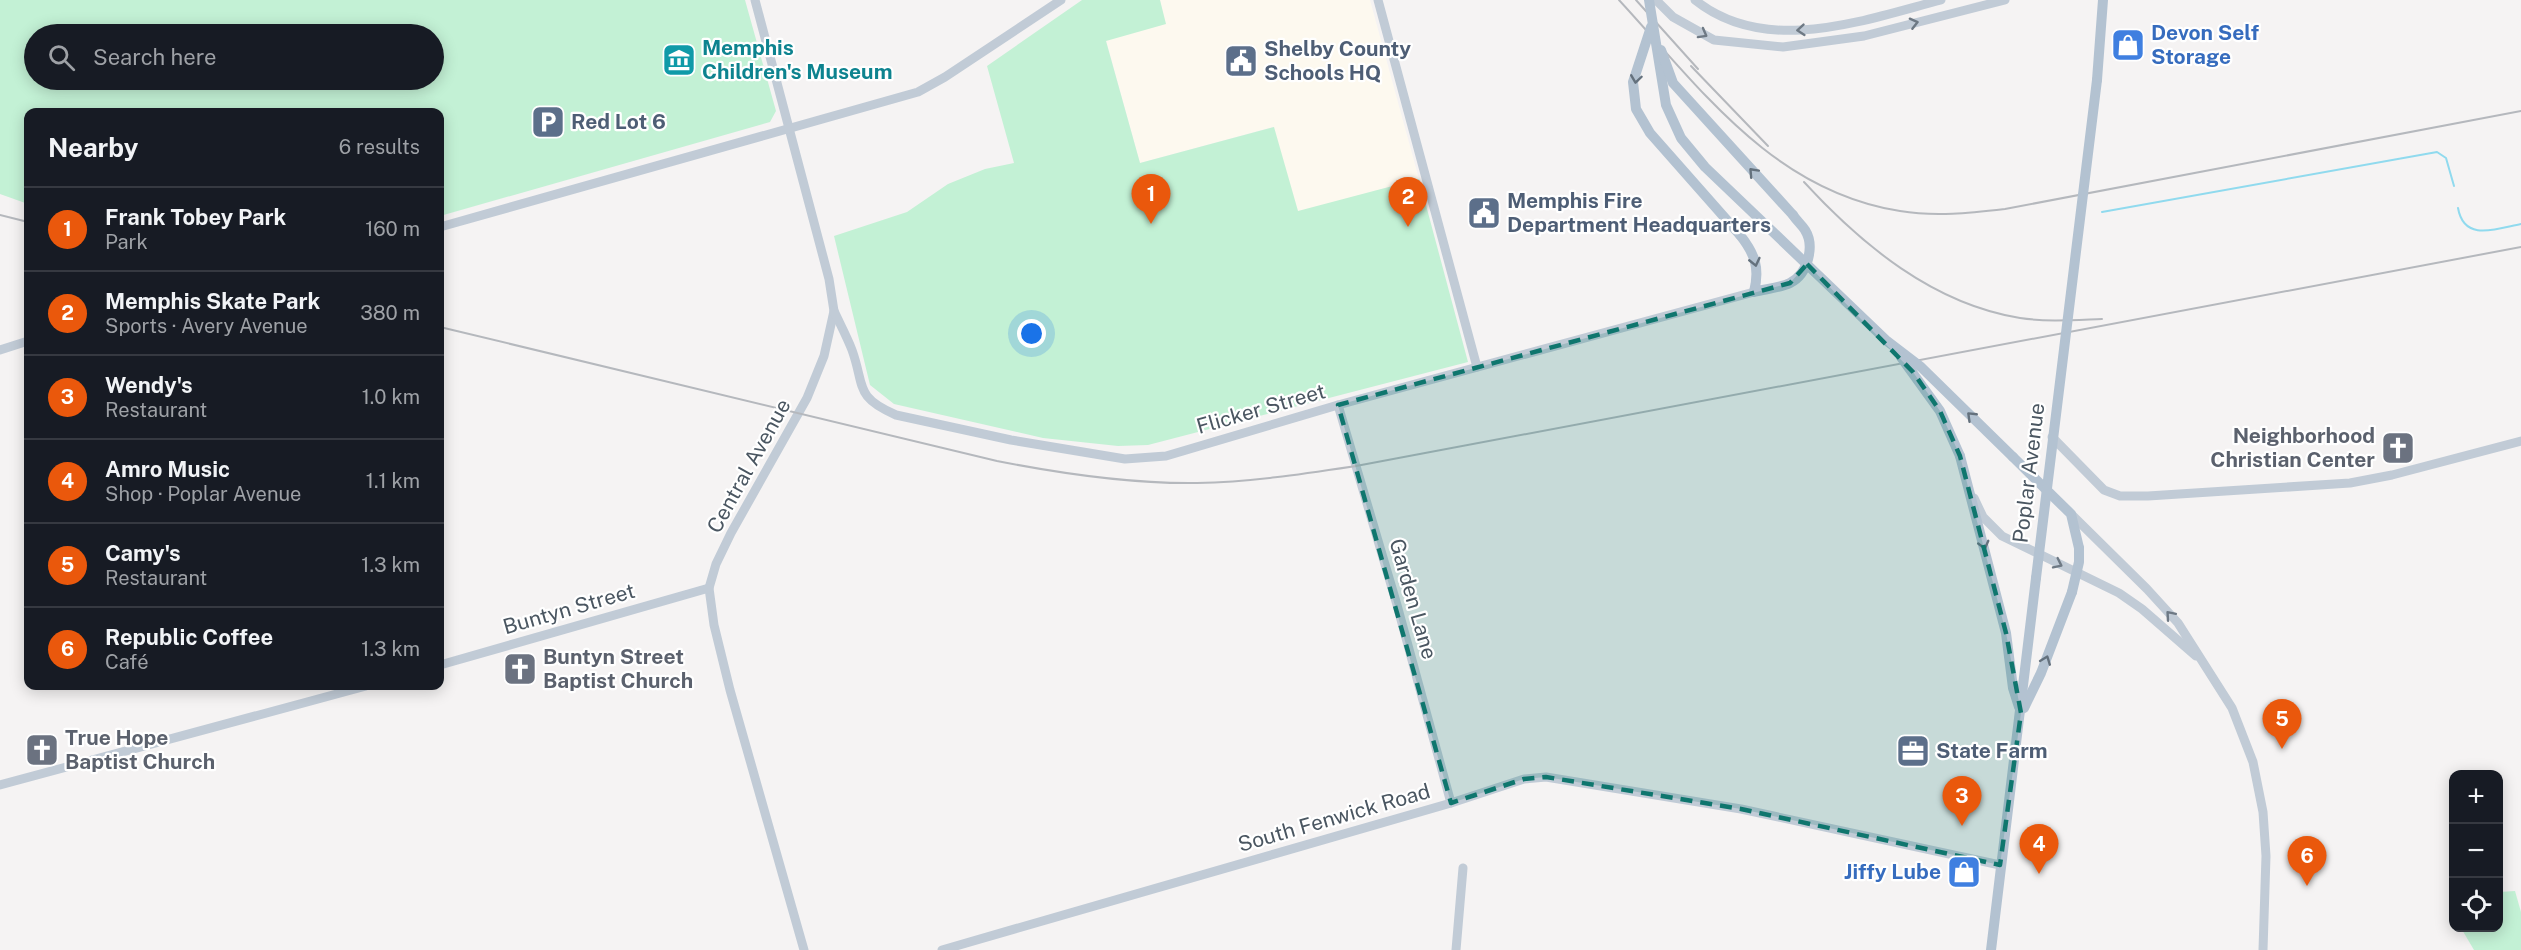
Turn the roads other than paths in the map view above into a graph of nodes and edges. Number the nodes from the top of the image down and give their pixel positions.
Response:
1 (755, 0) edge
2 (1061, 0) edge
3 (1378, 0) edge
4 (1649, 0) edge
5 (1656, 0) edge
6 (1695, 0) edge
7 (1941, 0) edge
8 (2005, 0) edge
9 (2097, 0) edge
10 (1981, 3) edge
11 (2103, 5) edge
12 (1882, 15) junction
13 (1652, 24) junction
14 (1749, 26) junction
15 (1885, 30) junction
16 (1747, 44) junction
17 (790, 126) junction
18 (444, 226) edge
19 (1754, 292) junction
20 (834, 311) junction
21 (1887, 341) junction
22 (24, 342) edge
23 (0, 350) edge
24 (1477, 367) junction
25 (1338, 405) junction
26 (2052, 437) junction
27 (2521, 441) edge
28 (1969, 488) junction
29 (2071, 514) junction
30 (709, 588) junction
31 (444, 663) edge
32 (2203, 663) junction
33 (351, 690) edge
34 (2021, 713) junction
35 (0, 785) edge
36 (1450, 803) junction
37 (2001, 865) junction
38 (1463, 868) dead end
39 (804, 950) edge
40 (942, 950) edge
41 (1456, 950) edge
42 (1991, 950) edge
43 (2263, 950) edge

1 - 17 street, Central Avenue
2 - 17 street
3 - 24 street
4 - 13 main road, bridge
5 -> 16 street
6 - 14 street
7 - 12 street
8 - 10 street
9 - 11 main road
15 -> 10 street
11 - 26 main road, Poplar Avenue, bridge
12 -> 14 street
12 - 15 street
13 -> 19 main road, bridge
19 -> 13 main road, bridge
13 - 21 main road, bridge
14 - 16 street
15 - 16 street
17 - 18 street
17 - 20 street, Central Avenue
19 - 24 street, Flicker Street
20 - 25 street, Flicker Street
20 - 30 street, Central Avenue
21 - 28 main road, bridge
29 -> 21 main road, bridge
22 - 23 street
24 - 25 street, Flicker Street
25 - 36 street, Garden Lane
26 - 27 street
26 - 34 main road, Poplar Avenue, bridge
28 -> 32 street
28 -> 34 main road
32 -> 29 street
34 -> 29 main road, bridge
30 - 31 street, Buntyn Street
30 - 39 street, Central Avenue
32 - 43 street
33 - 35 street
34 - 37 main road, Poplar Avenue
36 - 37 street, South Fenwick Road
36 - 40 street, South Fenwick Road
37 - 42 main road, Poplar Avenue
38 - 41 street

